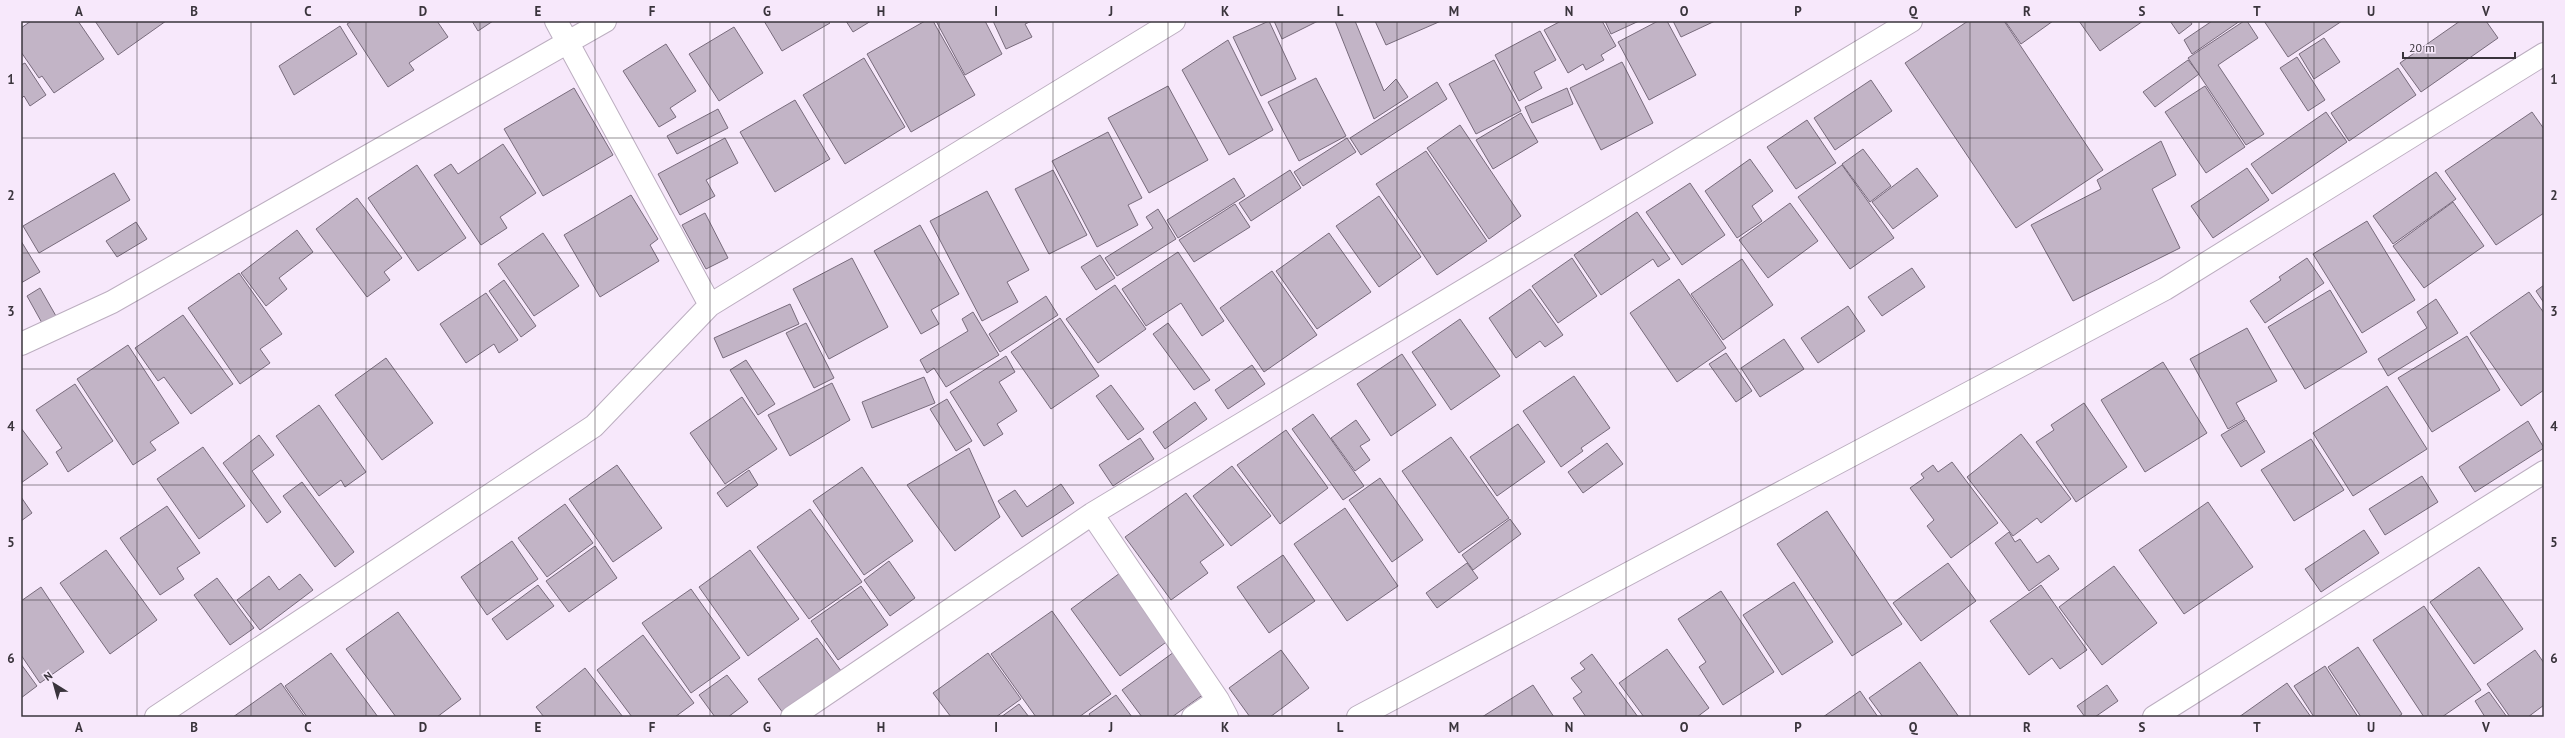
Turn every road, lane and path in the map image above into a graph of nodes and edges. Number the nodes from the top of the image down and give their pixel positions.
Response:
1 (556, 21) edge
2 (605, 21) edge
3 (1174, 21) edge
4 (1911, 21) edge
5 (569, 43) junction
6 (2544, 54) edge
7 (710, 305) junction
8 (21, 344) edge
9 (2544, 472) edge
10 (1092, 514) junction
11 (1222, 708) edge
12 (156, 717) edge
13 (792, 717) edge
14 (1193, 717) edge
15 (1358, 717) edge
16 (2154, 717) edge

1 - 5 street
2 - 5 street
3 - 7 street
4 - 10 street
5 - 7 street
5 - 8 street
6 - 15 street
7 - 12 street
9 - 16 street
10 - 11 street
10 - 13 street
11 - 14 street

